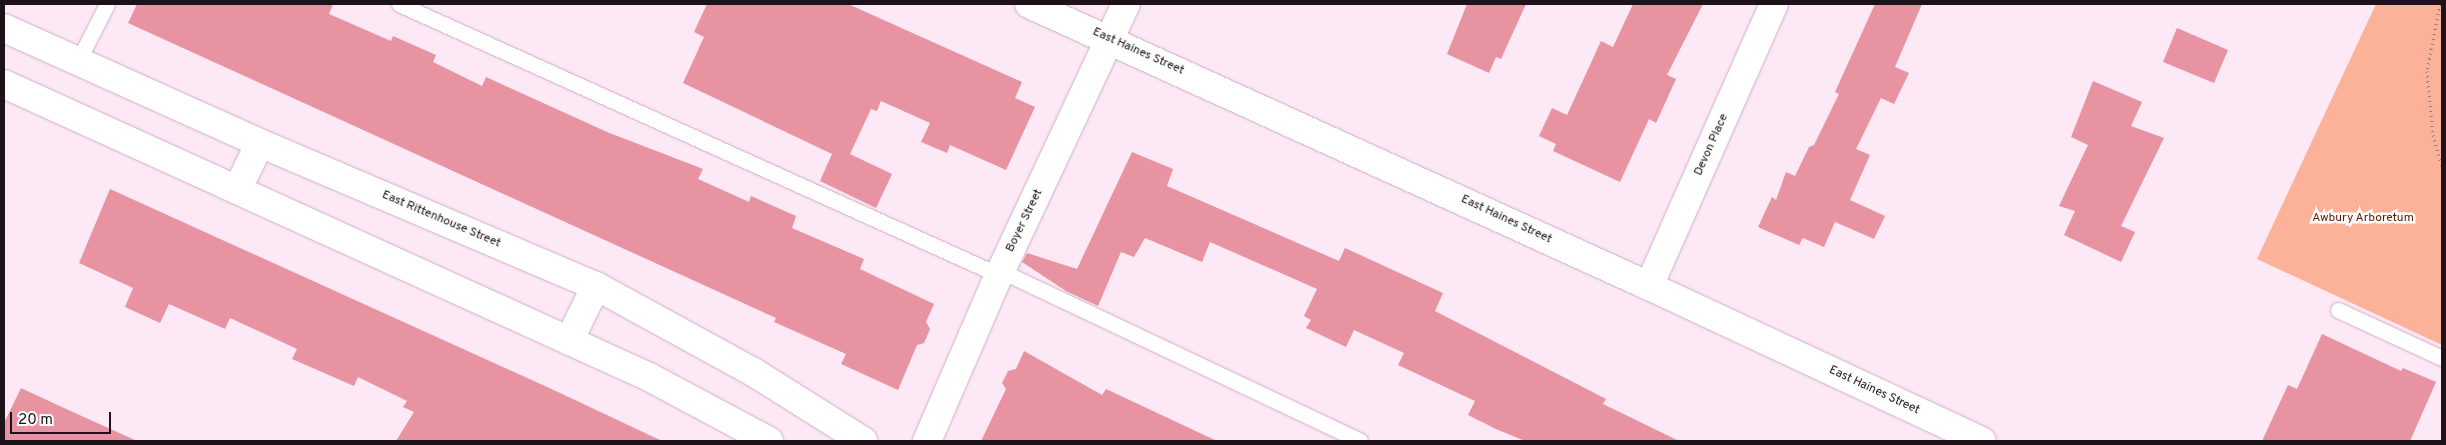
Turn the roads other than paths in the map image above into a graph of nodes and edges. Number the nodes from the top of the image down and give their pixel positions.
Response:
1 (107, 4) edge
2 (400, 4) edge
3 (1029, 4) edge
4 (1126, 4) edge
5 (1774, 4) edge
6 (4, 28) edge
7 (1112, 40) junction
8 (78, 61) junction
9 (4, 84) edge
10 (260, 143) junction
11 (237, 190) junction
12 (1000, 273) junction
13 (596, 286) junction
14 (1649, 286) junction
15 (2338, 310) dead end
16 (569, 341) junction
17 (2442, 358) edge
18 (769, 441) edge
19 (864, 441) edge
20 (927, 441) edge
21 (1360, 441) edge
22 (1982, 441) edge

1 - 8 lane
2 - 12 lane
3 - 7 street, East Haines Street
4 - 7 street, Boyer Street
5 - 14 street, Devon Place
6 - 8 street, East Rittenhouse Street
7 - 12 street, Boyer Street
7 - 14 street, East Haines Street
8 - 10 street, East Rittenhouse Street
9 - 11 street
10 - 11 street
10 - 13 street, East Rittenhouse Street
11 - 16 street
12 - 20 street, Boyer Street
12 - 21 lane
13 - 16 street
13 - 19 street, East Rittenhouse Street
14 - 22 street, East Haines Street
15 - 17 lane
16 - 18 street

